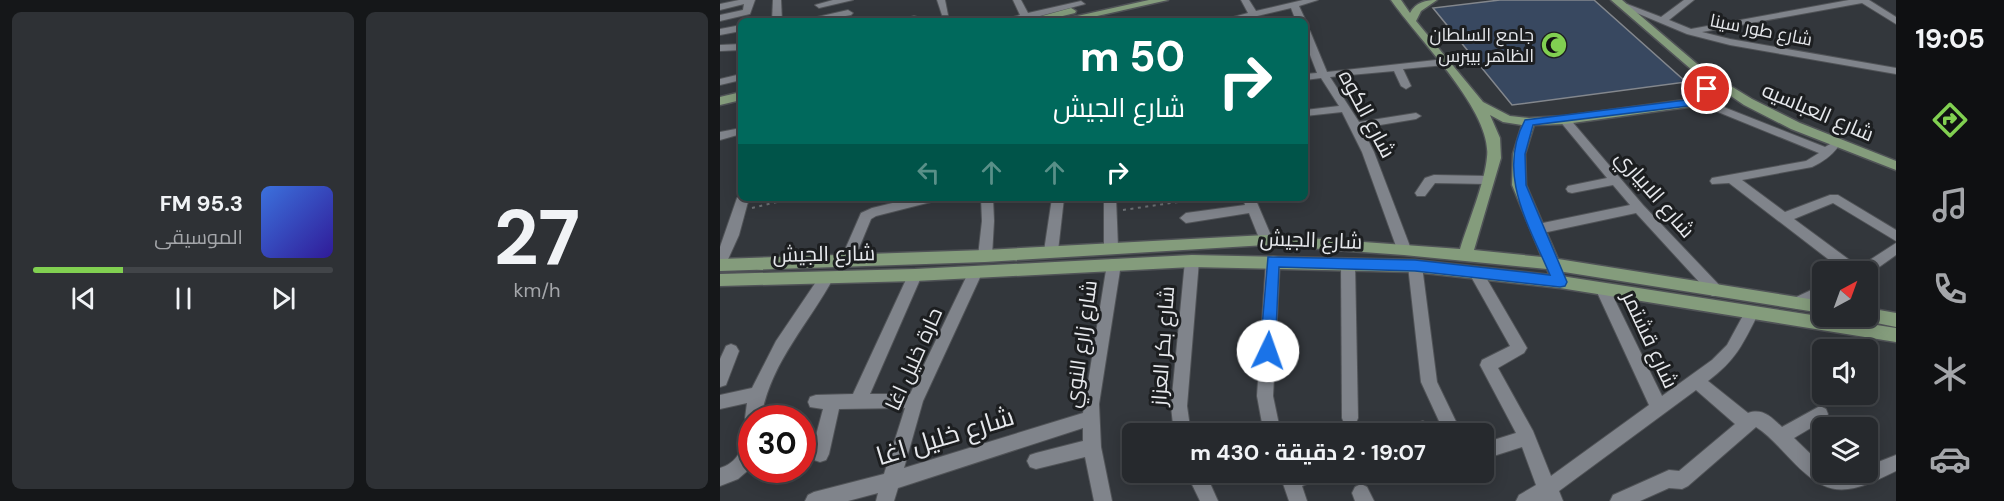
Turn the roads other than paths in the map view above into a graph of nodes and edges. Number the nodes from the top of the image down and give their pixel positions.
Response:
1 (750, 0) edge
2 (777, 0) edge
3 (849, 0) edge
4 (941, 0) edge
5 (1017, 0) edge
6 (1123, 0) edge
7 (1163, 0) edge
8 (1245, 0) edge
9 (1314, 0) edge
10 (1396, 0) edge
11 (1432, 0) edge
12 (1690, 0) edge
13 (1863, 0) edge
14 (1620, 3) edge
15 (1081, 4) edge
16 (819, 5) dead end
17 (1294, 5) junction
18 (720, 8) edge
19 (945, 13) dead end
20 (1253, 14) junction
21 (848, 17) edge
22 (720, 18) edge
23 (777, 18) edge
24 (1026, 18) edge
25 (1031, 18) edge
26 (1075, 18) edge
27 (1236, 18) edge
28 (1300, 18) edge
29 (1412, 21) junction
30 (1662, 21) junction
31 (1896, 21) edge
32 (738, 29) edge
33 (720, 32) edge
34 (1690, 32) junction
35 (1308, 38) edge
36 (738, 47) edge
37 (720, 48) edge
38 (1445, 62) junction
39 (1397, 67) junction
40 (1698, 68) junction
41 (1343, 72) junction
42 (1895, 72) edge
43 (1323, 74) junction
44 (1308, 76) edge
45 (738, 78) edge
46 (720, 82) edge
47 (1406, 86) dead end
48 (738, 88) edge
49 (1352, 90) dead end
50 (720, 91) edge
51 (738, 97) edge
52 (1701, 98) junction
53 (720, 101) edge
54 (1479, 105) junction
55 (1346, 108) junction
56 (1308, 113) edge
57 (1416, 116) dead end
58 (1565, 120) junction
59 (1529, 122) junction
60 (1356, 126) junction
61 (738, 132) edge
62 (720, 136) edge
63 (1831, 147) junction
64 (1896, 165) edge
65 (1731, 178) junction
66 (1487, 180) junction
67 (1616, 180) junction
68 (1716, 181) dead end
69 (1572, 189) dead end
70 (1421, 193) dead end
71 (742, 201) edge
72 (919, 201) edge
73 (987, 201) edge
74 (1058, 201) edge
75 (1110, 201) edge
76 (1251, 203) edge
77 (1639, 208) junction
78 (1186, 218) dead end
79 (1784, 218) junction
80 (1538, 229) junction
81 (1896, 236) edge
82 (1266, 240) junction
83 (1111, 247) junction
84 (1896, 248) edge
85 (1404, 249) junction
86 (1051, 251) junction
87 (984, 256) junction
88 (1465, 256) junction
89 (847, 261) junction
90 (1192, 261) junction
91 (1273, 261) junction
92 (1841, 261) edge
93 (1878, 261) edge
94 (720, 263) edge
95 (1114, 264) junction
96 (1348, 264) junction
97 (1552, 264) junction
98 (1415, 266) junction
99 (976, 271) junction
100 (1476, 273) junction
101 (915, 274) junction
102 (827, 277) junction
103 (720, 279) edge
104 (1560, 282) junction
105 (1603, 290) junction
106 (1717, 292) junction
107 (1812, 296) edge
108 (1797, 303) junction
109 (1812, 305) edge
110 (1751, 314) junction
111 (1878, 317) edge
112 (1896, 320) edge
113 (1896, 335) edge
114 (731, 351) dead end
115 (720, 380) edge
116 (1697, 381) junction
117 (757, 394) junction
118 (915, 401) junction
119 (720, 402) edge
120 (858, 402) junction
121 (755, 405) edge
122 (1659, 408) junction
123 (1820, 414) dead end
124 (1091, 418) junction
125 (1350, 418) dead end
126 (1181, 423) edge
127 (1271, 423) edge
128 (1449, 423) edge
129 (1747, 423) junction
130 (1780, 437) junction
131 (1527, 438) junction
132 (1092, 447) junction
133 (1494, 448) edge
134 (820, 454) dead end
135 (1036, 461) dead end
136 (1896, 463) edge
137 (738, 468) edge
138 (720, 477) edge
139 (891, 481) junction
140 (1200, 483) edge
141 (1292, 483) edge
142 (1551, 495) edge
143 (814, 501) edge
144 (885, 501) edge
145 (1103, 501) edge
146 (1209, 501) edge
147 (1298, 501) edge
148 (1525, 501) edge
149 (1619, 501) edge

1 - 18 street
1 - 22 street
2 - 23 street
3 - 16 street
3 - 21 street
4 - 19 street
5 - 24 street
6 - 15 main road
7 - 26 main road
8 - 20 street
9 - 17 street
10 - 29 main road
11 - 29 main road
12 - 30 street
13 - 31 street
13 - 34 street
14 - 30 street, شارع طور سينا
14 - 40 main road, شارع العباسيه
15 - 25 main road
17 - 20 street
17 - 28 street
20 - 27 street
29 - 38 main road
30 - 34 street, شارع طور سينا
32 - 33 street
34 - 42 street, شارع طور سينا
35 - 43 street, شارع الكوه
36 - 37 street
38 - 39 street
38 - 54 main road
39 - 41 street
39 - 47 street
40 - 52 main road
40 - 63 main road, شارع العباسيه
41 - 43 street
41 - 49 street
43 - 44 street
43 - 55 street, شارع الكوه
45 - 46 street
48 - 50 main road
51 - 53 main road
52 - 58 main road
52 - 63 street
54 - 59 main road
54 - 66 main road
55 - 56 street
55 - 60 street, شارع الكوه
57 - 60 street
58 - 59 main road
58 - 67 street, شارع الابياري
59 - 80 main road
60 - 85 street, شارع الكوه
61 - 62 street
63 - 64 main road, شارع العباسيه
63 - 65 street
65 - 68 street
65 - 79 street
66 - 70 street
66 - 88 main road
67 - 69 street
67 - 77 street, شارع الابياري
71 - 94 street
72 - 89 street
73 - 87 street
74 - 86 street
75 - 83 street
76 - 78 street
76 - 82 street
77 - 80 street
77 - 106 street, شارع الابياري
79 - 81 street
79 - 92 street
80 - 97 main road
82 - 83 main road, شارع الجيش
82 - 85 main road, شارع الجيش
83 - 86 main road, شارع الجيش
84 - 93 street
85 - 88 main road, شارع الجيش
86 - 87 main road, شارع الجيش
87 - 89 main road, شارع الجيش
88 - 97 main road, شارع الجيش
89 - 94 main road, شارع الجيش
90 - 91 main road, شارع الجيش
90 - 95 main road, شارع الجيش
90 - 126 street, شارع بكر العزاز
91 - 96 main road, شارع الجيش
91 - 127 street
95 - 99 main road, شارع الجيش
95 - 124 street, شارع زارع النوي
96 - 98 main road, شارع الجيش
96 - 125 street
97 - 104 main road
97 - 106 main road, شارع الجيش
98 - 100 main road, شارع الجيش
98 - 128 street
99 - 101 main road, شارع الجيش
99 - 118 street, حارة خليل اغا
100 - 104 main road, شارع الجيش
100 - 131 street
101 - 102 main road, شارع الجيش
101 - 120 street
102 - 103 main road, شارع الجيش
102 - 117 street
104 - 105 main road, شارع الجيش
105 - 110 main road, شارع الجيش
105 - 122 street, شارع قشتمر
106 - 108 main road, شارع الجيش
107 - 108 street
108 - 109 main road, شارع الجيش
110 - 113 main road, شارع الجيش
110 - 116 street
111 - 112 main road
114 - 115 street
116 - 122 street
116 - 129 street
117 - 119 street
117 - 121 street
118 - 120 street
118 - 139 street, حارة خليل اغا
120 - 134 street
122 - 142 street
123 - 130 street
124 - 132 street, شارع زارع النوي
124 - 139 street, شارع خليل اغا
129 - 130 street
129 - 149 street
130 - 136 street
131 - 133 street
131 - 142 street
132 - 135 street
132 - 145 street, شارع زارع النوي
137 - 138 street
139 - 143 street, شارع خليل اغا
139 - 144 street, حارة خليل اغا
140 - 146 street
141 - 147 street
142 - 148 street

